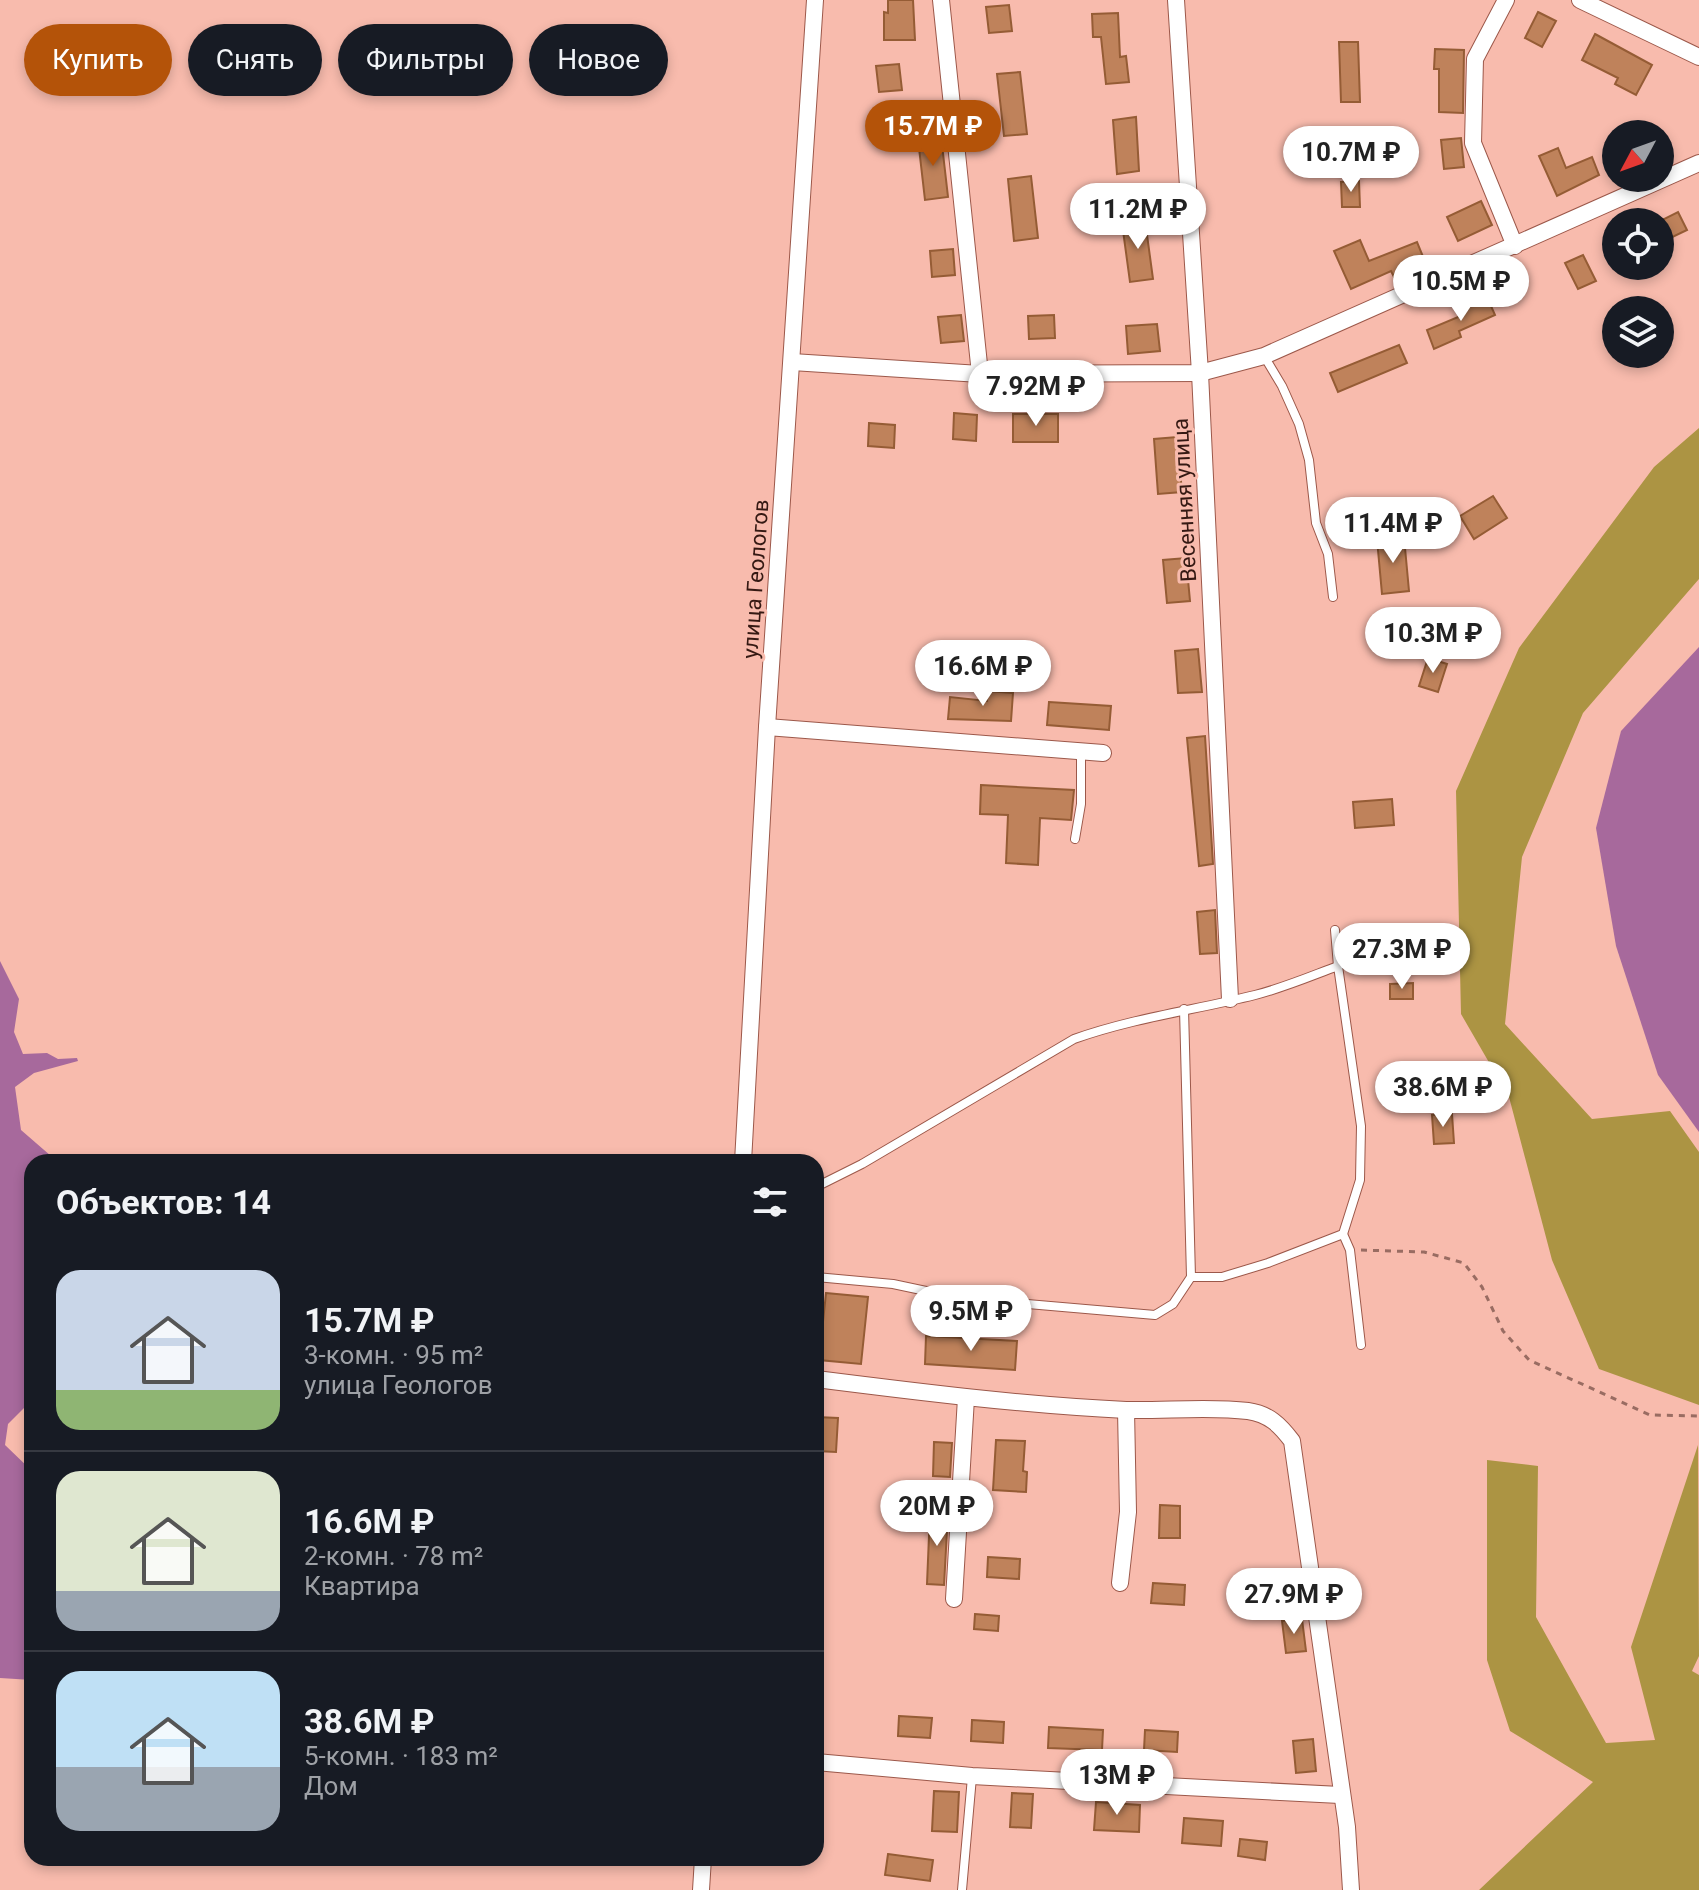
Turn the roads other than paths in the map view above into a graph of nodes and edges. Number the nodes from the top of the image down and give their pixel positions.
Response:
1 (815, 0) edge
2 (941, 0) edge
3 (1176, 0) edge
4 (1506, 0) edge
5 (1580, 0) edge
6 (1699, 57) edge
7 (1699, 163) edge
8 (1515, 246) junction
9 (1264, 356) junction
10 (792, 362) junction
11 (1200, 373) junction
12 (980, 374) junction
13 (1333, 597) dead end
14 (767, 727) junction
15 (1081, 752) junction
16 (1103, 753) dead end
17 (1075, 839) dead end
18 (1335, 930) dead end
19 (1338, 966) junction
20 (1230, 999) junction
21 (1184, 1009) junction
22 (743, 1154) edge
23 (824, 1183) edge
24 (1343, 1234) junction
25 (1191, 1277) junction
26 (824, 1278) edge
27 (1361, 1345) dead end
28 (824, 1380) edge
29 (966, 1398) junction
30 (1126, 1410) junction
31 (1120, 1583) dead end
32 (954, 1599) dead end
33 (824, 1763) edge
34 (972, 1776) junction
35 (1340, 1795) junction
36 (702, 1866) edge
37 (701, 1890) edge
38 (962, 1890) edge
39 (1351, 1890) edge

1 - 10 street, улица Геологов
2 - 12 street
3 - 11 street, Весенняя улица
4 - 8 street
5 - 6 street
7 - 8 street
8 - 9 street
9 - 11 street
9 - 13 lane
10 - 12 street
10 - 14 street, улица Геологов
11 - 12 street
11 - 20 street, Весенняя улица
14 - 15 street
14 - 22 street, улица Геологов
15 - 16 street
15 - 17 lane
18 - 19 lane
19 - 20 lane
19 - 24 lane
20 - 21 lane
21 - 23 lane
21 - 25 lane
24 - 25 lane
24 - 27 lane
25 - 26 lane
28 - 29 street
29 - 30 street
29 - 32 street
30 - 31 street
30 - 35 street
33 - 34 street
34 - 35 street
34 - 38 lane
35 - 39 street
36 - 37 street

